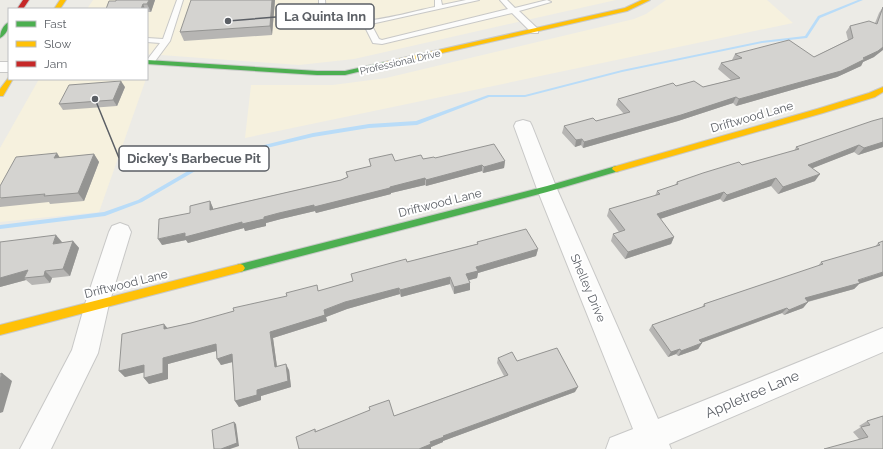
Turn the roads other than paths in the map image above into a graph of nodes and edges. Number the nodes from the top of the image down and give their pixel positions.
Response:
1 (64, 0) edge
2 (180, 0) edge
3 (322, 0) edge
4 (438, 0) edge
5 (476, 0) edge
6 (502, 0) edge
7 (647, 0) edge
8 (547, 2) dead end
9 (58, 8) edge
10 (439, 8) junction
11 (514, 10) junction
12 (367, 24) junction
13 (8, 25) edge
14 (535, 31) junction
15 (0, 36) edge
16 (148, 40) edge
17 (166, 41) junction
18 (149, 62) edge
19 (9, 80) edge
20 (883, 89) edge
21 (0, 94) edge
22 (524, 126) dead end
23 (547, 189) junction
24 (120, 232) dead end
25 (97, 304) junction
26 (0, 330) edge
27 (883, 340) edge
28 (653, 443) edge
29 (36, 449) edge
30 (620, 449) edge

1 - 9 main road
2 - 17 lane
3 - 12 lane
4 - 10 lane
5 - 10 lane
6 - 11 lane
7 - 14 main road, Professional Drive
8 - 11 lane
10 - 12 lane
11 - 12 lane
11 - 14 lane
13 - 15 main road
14 - 18 main road, Professional Drive
16 - 17 lane
17 - 18 lane
19 - 21 main road
20 - 23 main road, Driftwood Lane
22 - 23 street, Shelley Drive
23 - 25 main road, Driftwood Lane
23 - 28 street, Shelley Drive
24 - 25 street
25 - 26 main road, Driftwood Lane
25 - 29 street
27 - 28 street, Appletree Lane
28 - 30 street, Appletree Lane

